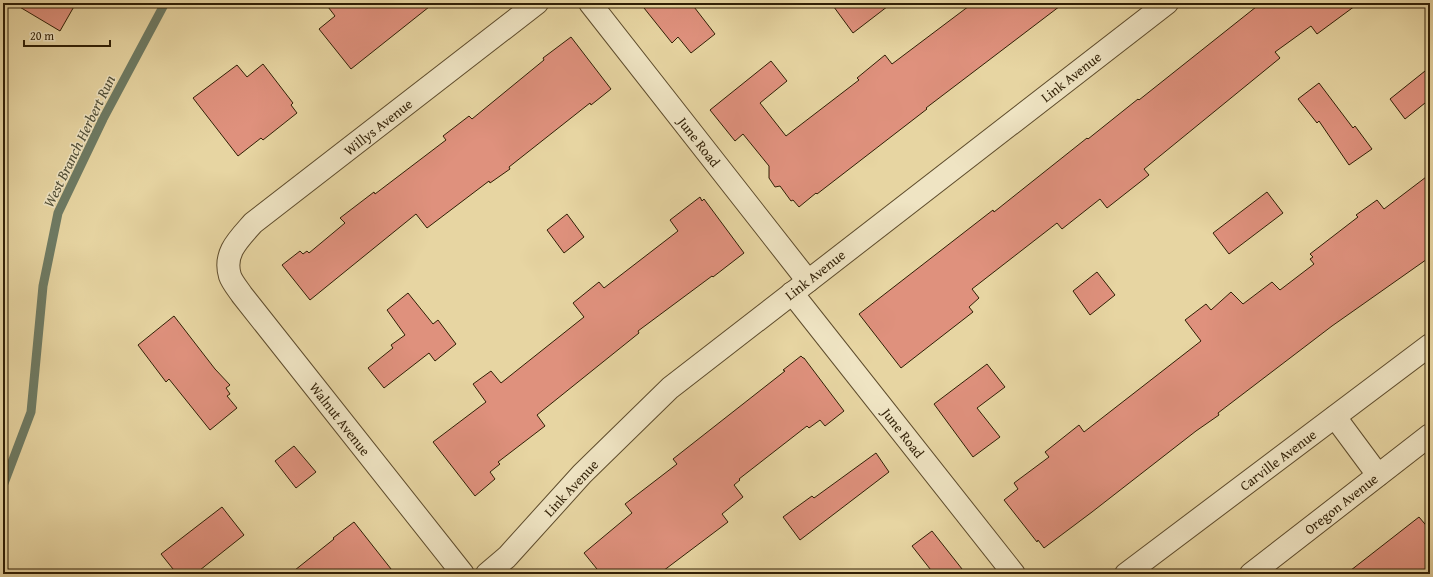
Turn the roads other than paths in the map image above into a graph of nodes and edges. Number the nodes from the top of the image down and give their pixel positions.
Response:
1 (537, 3) edge
2 (590, 3) edge
3 (1167, 3) edge
4 (228, 259) joint
5 (800, 287) junction
6 (1430, 345) edge
7 (1335, 417) junction
8 (1430, 435) edge
9 (1378, 475) junction
10 (462, 574) edge
11 (487, 574) edge
12 (1014, 574) edge
13 (1126, 574) edge
14 (1251, 574) edge

1 - 4 street, Willys Avenue
2 - 5 street, June Road
3 - 5 street, Link Avenue
4 - 10 street, Walnut Avenue
5 - 11 street, Link Avenue
5 - 12 street, June Road
6 - 7 street, Carville Avenue
7 - 9 street
7 - 13 street, Carville Avenue
8 - 9 street, Oregon Avenue
9 - 14 street, Oregon Avenue

